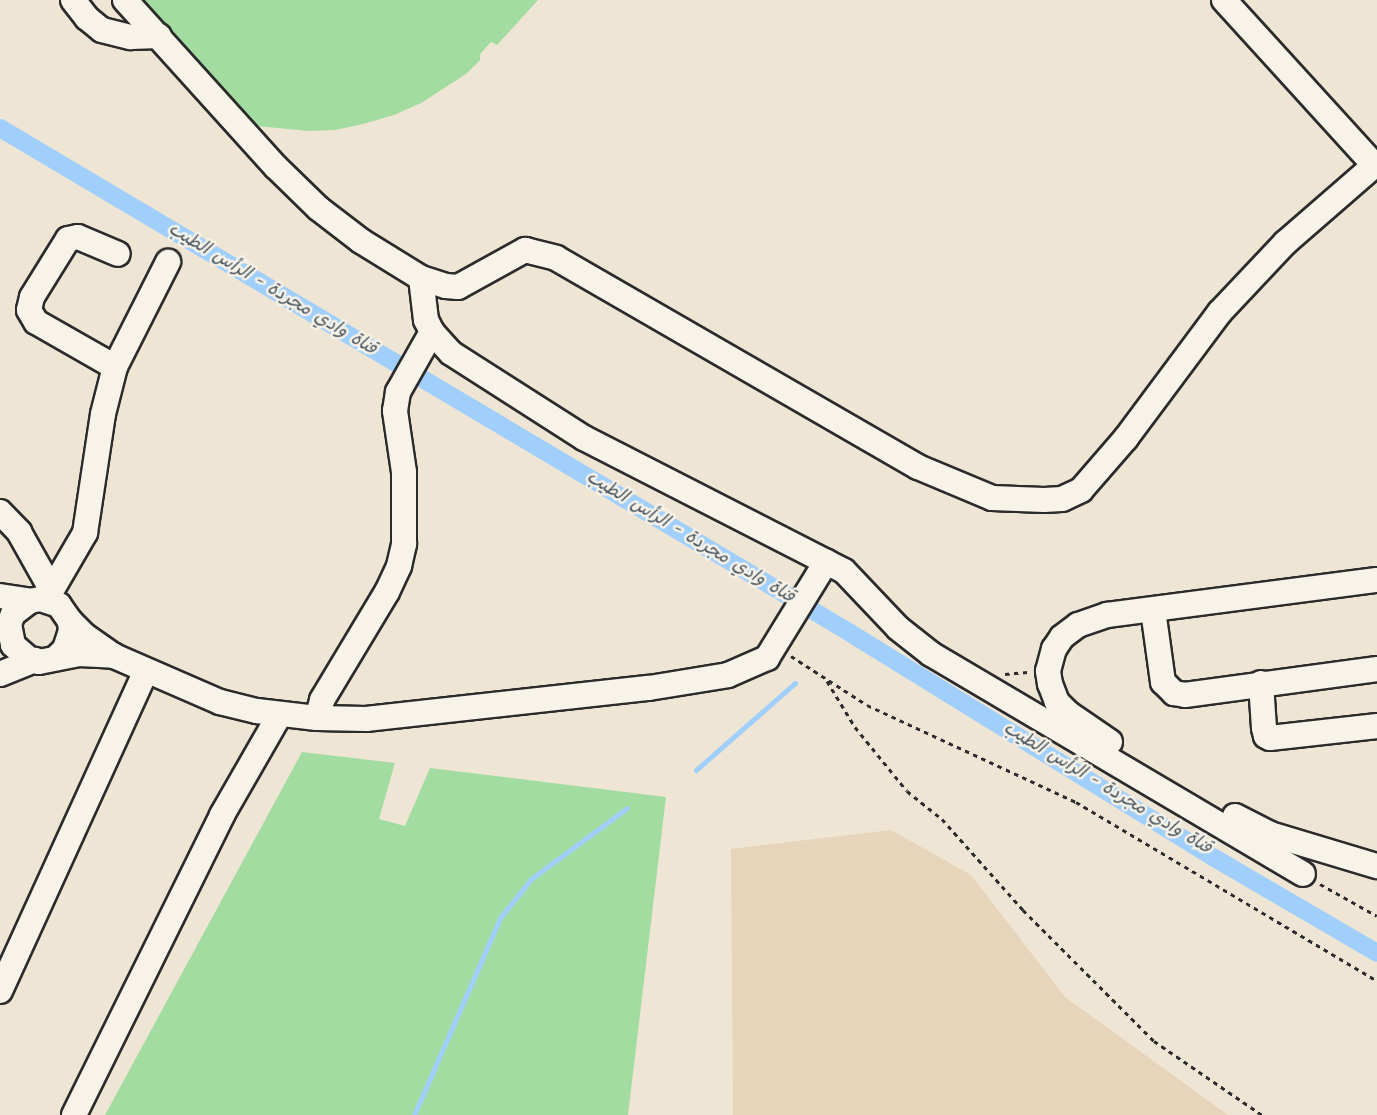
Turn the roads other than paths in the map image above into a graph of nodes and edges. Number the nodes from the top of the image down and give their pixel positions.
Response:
1 (73, 0) edge
2 (125, 0) edge
3 (1224, 0) edge
4 (159, 36) junction
5 (1375, 164) edge
6 (118, 254) dead end
7 (168, 262) dead end
8 (421, 278) junction
9 (428, 339) junction
10 (115, 367) junction
11 (0, 512) edge
12 (822, 568) junction
13 (1377, 580) edge
14 (0, 596) edge
15 (42, 596) junction
16 (1153, 610) junction
17 (70, 621) junction
18 (5, 628) edge
19 (114, 656) junction
20 (0, 658) edge
21 (46, 658) junction
22 (1377, 669) edge
23 (146, 671) junction
24 (0, 674) edge
25 (1261, 683) junction
26 (279, 714) junction
27 (317, 718) junction
28 (1377, 726) edge
29 (1377, 866) edge
30 (1303, 874) road end
31 (5, 965) edge
32 (0, 991) edge
33 (74, 1115) edge

1 - 4 street
2 - 4 street
3 - 5 street
4 - 8 street
5 - 8 street
6 - 10 street
7 - 10 street
8 - 9 street
9 - 12 street
9 - 27 street
10 - 15 street
11 - 15 street
12 - 27 street
12 - 30 street
13 - 16 street
14 - 15 street
15 - 17 street
15 - 18 street
16 - 25 street
16 - 29 street
17 - 19 street
17 - 21 street
18 - 20 street
18 - 21 street
19 - 21 street
19 - 23 street
21 - 24 street
22 - 25 street
23 - 26 street
23 - 31 street
25 - 28 street
26 - 27 street
26 - 33 street
31 - 32 street

